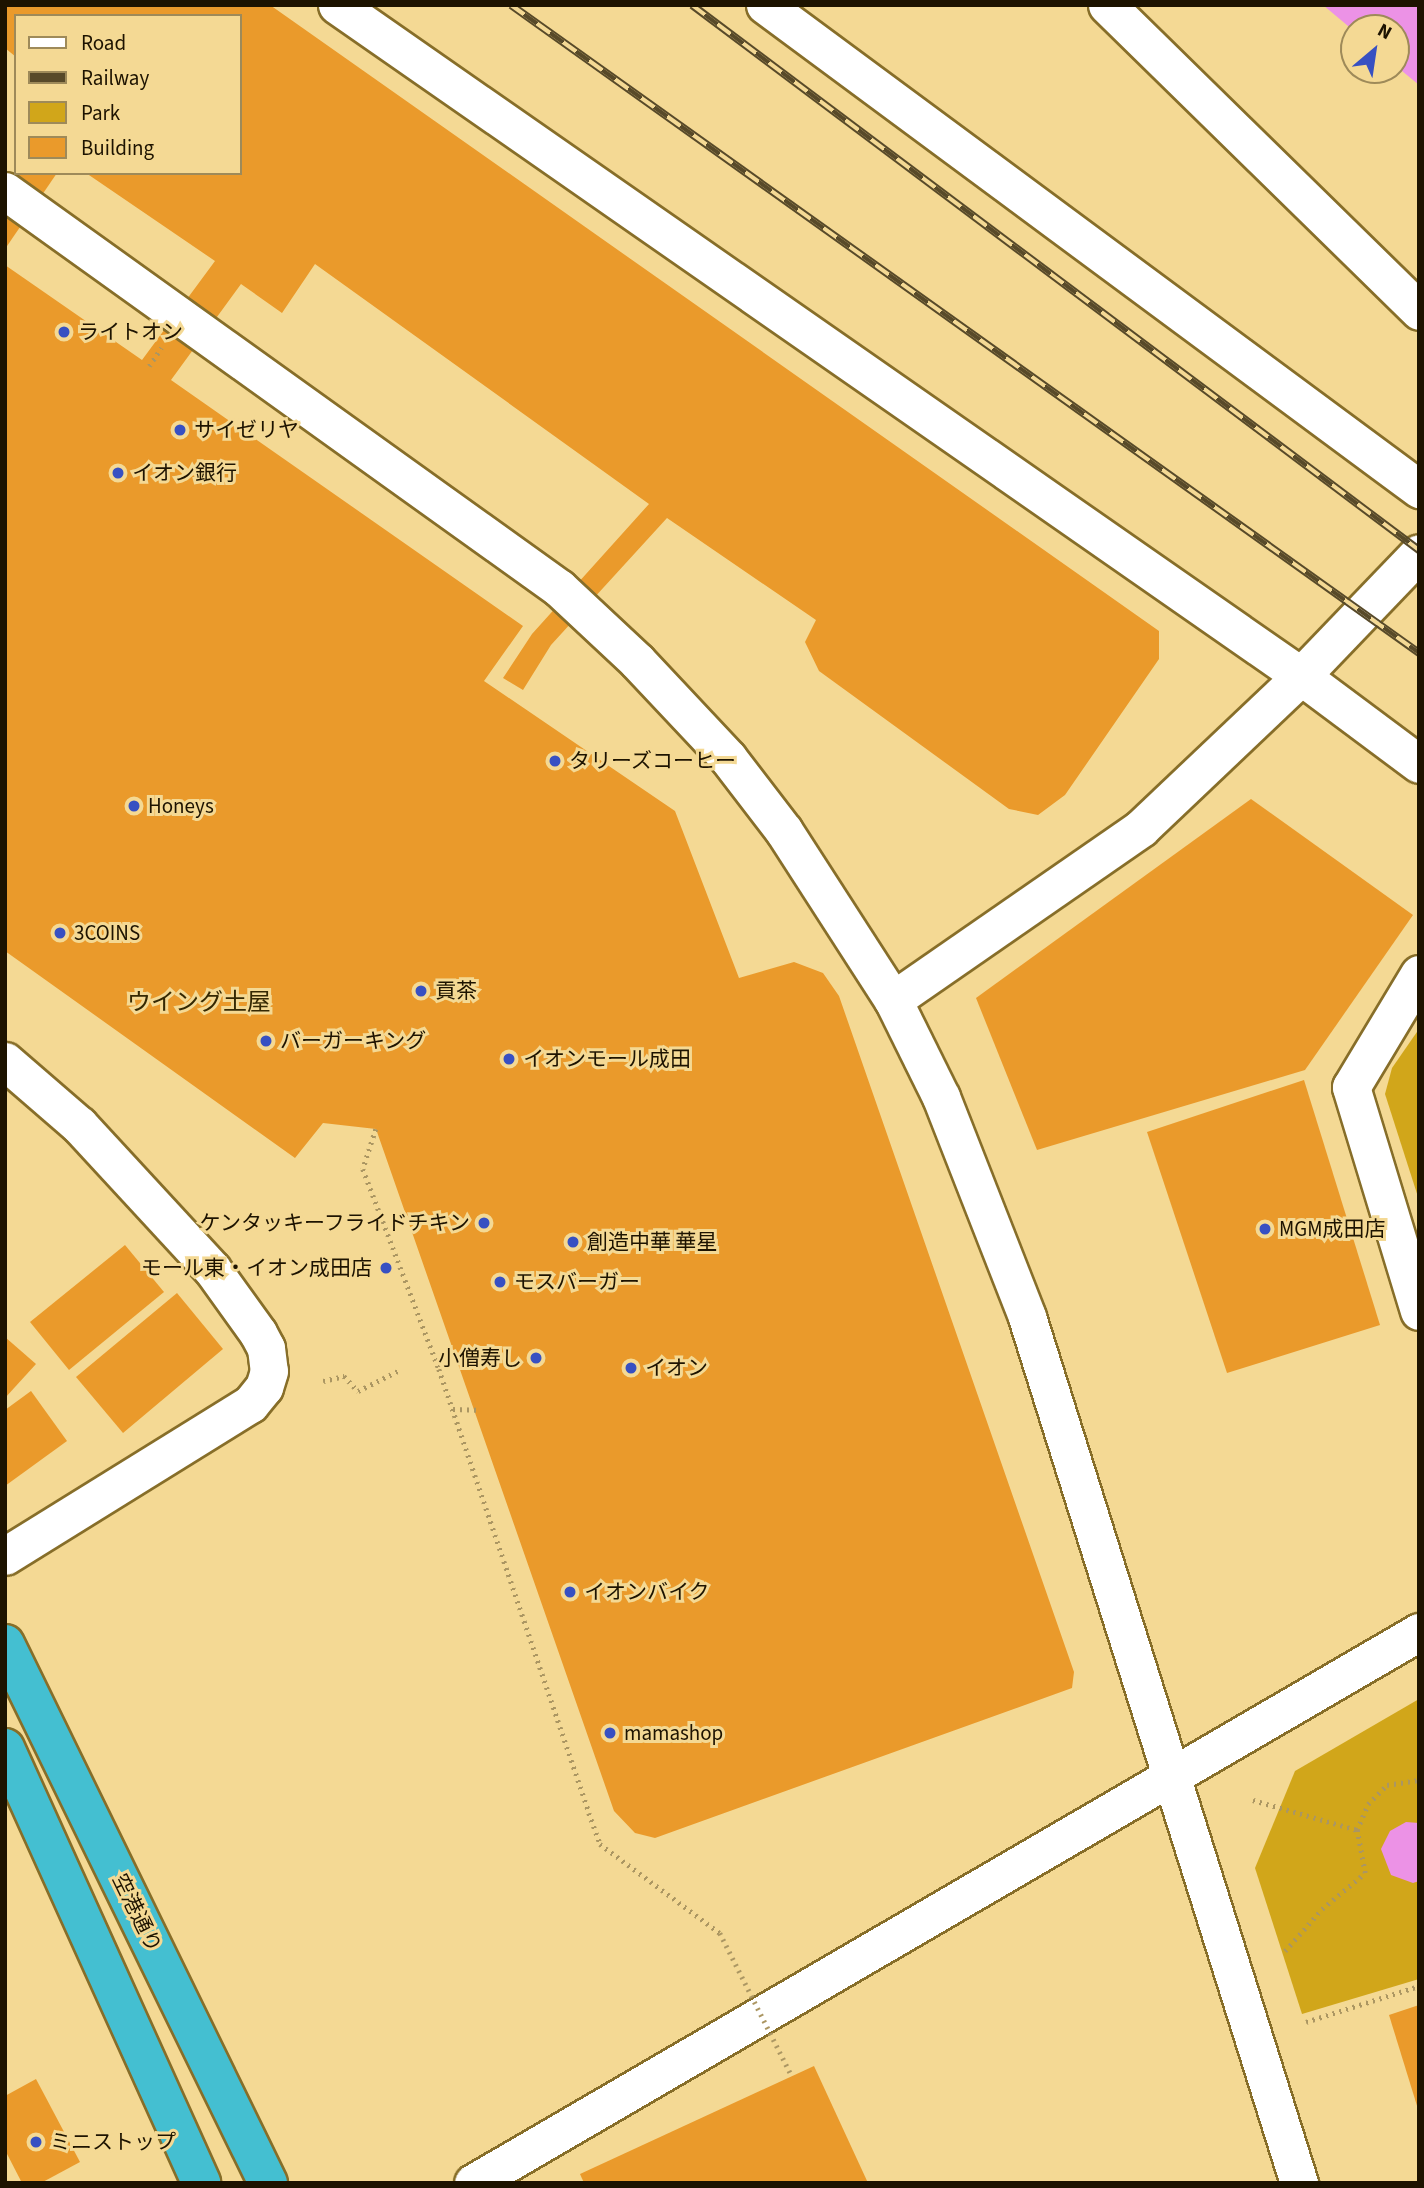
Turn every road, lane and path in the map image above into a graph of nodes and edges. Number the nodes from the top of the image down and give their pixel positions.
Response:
1 (337, 5) edge
2 (765, 5) edge
3 (1107, 5) edge
4 (5, 191) edge
5 (1419, 311) edge
6 (167, 338) dead end
7 (149, 366) dead end
8 (1419, 489) edge
9 (1419, 553) edge
10 (1301, 676) junction
11 (1419, 764) edge
12 (1419, 974) edge
13 (892, 1000) junction
14 (5, 1061) edge
15 (376, 1129) dead end
16 (1419, 1311) edge
17 (398, 1371) dead end
18 (323, 1381) dead end
19 (453, 1409) junction
20 (477, 1410) dead end
21 (5, 1556) edge
22 (1419, 1632) edge
23 (5, 1644) edge
24 (5, 1748) edge
25 (1171, 1778) junction
26 (1419, 1780) edge
27 (1253, 1800) dead end
28 (1357, 1830) junction
29 (1285, 1951) dead end
30 (1419, 1986) edge
31 (1306, 2022) dead end
32 (792, 2076) dead end
33 (201, 2183) edge
34 (268, 2183) edge
35 (473, 2183) edge
36 (1299, 2183) edge

1 - 10 street
2 - 8 street
3 - 5 street
4 - 13 street
6 - 7 path
9 - 10 street
10 - 11 street
10 - 13 street
12 - 16 street
13 - 25 street
14 - 21 street
15 - 19 path
17 - 18 path
19 - 20 path
19 - 32 path, bridge
22 - 25 street
23 - 34 highway, 空港通り
24 - 33 highway
25 - 35 street
25 - 36 street
26 - 28 path
27 - 28 path
28 - 29 path
30 - 31 path

